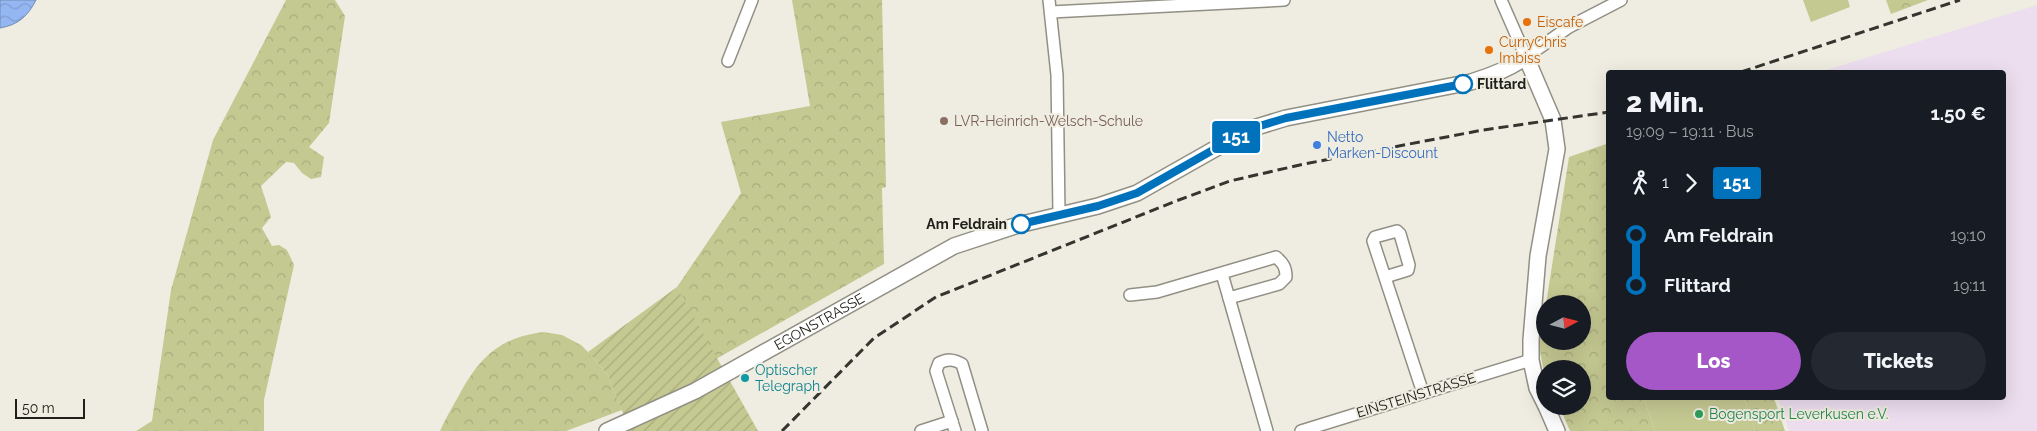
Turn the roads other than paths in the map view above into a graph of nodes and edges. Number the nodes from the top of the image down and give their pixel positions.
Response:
1 (752, 0) edge
2 (1049, 0) edge
3 (1284, 0) edge
4 (1501, 0) edge
5 (1621, 0) edge
6 (1169, 3) edge
7 (1051, 12) junction
8 (1526, 57) junction
9 (728, 61) dead end
10 (1059, 214) junction
11 (1222, 274) junction
12 (1385, 277) dead end
13 (1130, 295) dead end
14 (1229, 298) junction
15 (1531, 360) junction
16 (1536, 380) edge
17 (1423, 393) junction
18 (1550, 415) edge
19 (954, 426) edge
20 (607, 431) edge
21 (921, 431) edge
22 (982, 431) edge
23 (1267, 431) edge
24 (1301, 431) edge
25 (1557, 431) edge

1 - 9 street
2 - 7 street
3 - 6 street
4 - 8 street
5 - 8 street
6 - 7 street
7 - 10 street
8 - 10 street, EGONSTRASSE
8 - 15 street
10 - 20 street, EGONSTRASSE
11 - 13 street
11 - 14 street
11 - 14 street
12 - 17 street
14 - 23 street
15 - 16 street
15 - 17 street, EINSTEINSTRASSE
17 - 24 street, EINSTEINSTRASSE
18 - 25 street
19 - 21 street
19 - 22 street

